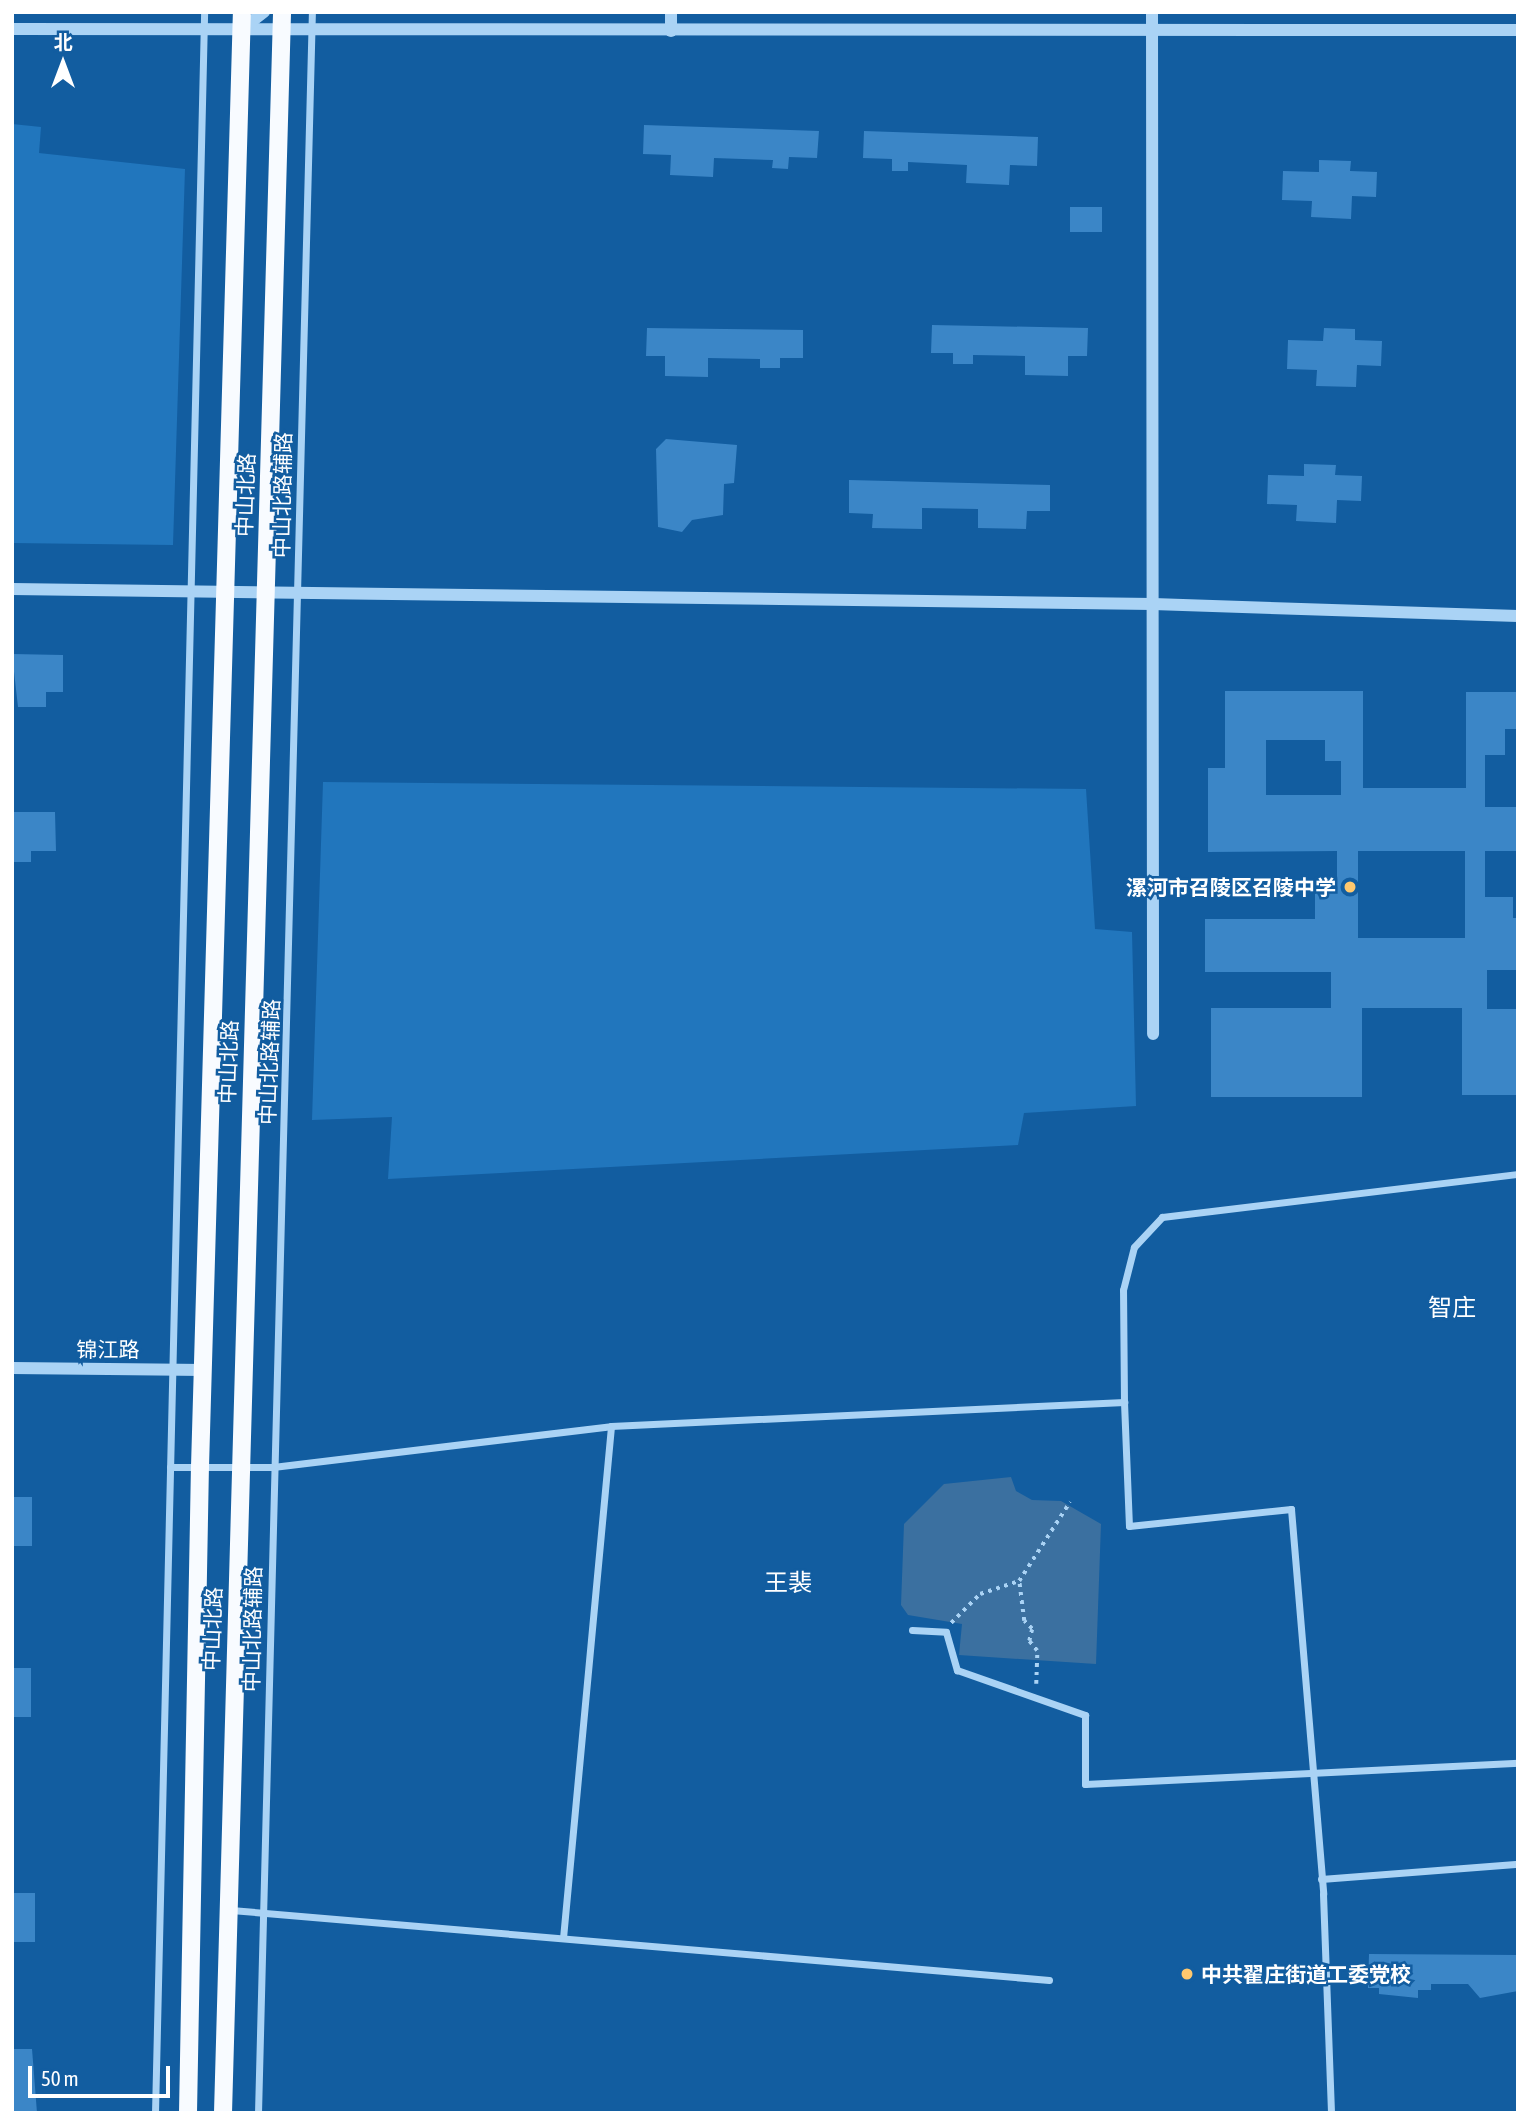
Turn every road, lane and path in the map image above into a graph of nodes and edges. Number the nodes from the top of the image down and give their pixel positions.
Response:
1 (204, 12) edge
2 (264, 12) edge
3 (312, 12) edge
4 (671, 12) edge
5 (1152, 12) edge
6 (242, 21) edge
7 (282, 21) edge
8 (311, 28) junction
9 (12, 29) edge
10 (204, 29) junction
11 (1518, 30) edge
12 (671, 31) junction
13 (1152, 32) junction
14 (12, 589) edge
15 (186, 591) junction
16 (230, 592) junction
17 (265, 592) junction
18 (297, 593) junction
19 (1153, 604) junction
20 (1518, 616) edge
21 (1153, 1034) dead end
22 (1518, 1174) edge
23 (12, 1368) edge
24 (172, 1369) junction
25 (204, 1370) junction
26 (1124, 1402) junction
27 (611, 1426) junction
28 (170, 1467) junction
29 (200, 1467) junction
30 (239, 1467) junction
31 (273, 1467) junction
32 (1070, 1502) dead end
33 (1019, 1581) junction
34 (912, 1630) dead end
35 (946, 1632) junction
36 (1035, 1698) junction
37 (1518, 1763) edge
38 (1313, 1776) junction
39 (1518, 1864) edge
40 (1321, 1879) junction
41 (227, 1910) junction
42 (262, 1913) junction
43 (563, 1938) junction
44 (1049, 1980) dead end
45 (155, 2113) edge
46 (188, 2113) edge
47 (223, 2113) edge
48 (258, 2113) edge
49 (1331, 2113) edge

1 - 10 street
2 - 6 street
3 - 8 street, 中山北路辅路
4 - 12 street
5 - 13 street
6 - 7 street
6 - 10 street
6 - 16 main road, 中山北路
7 - 8 street
7 - 17 main road, 中山北路
8 - 12 street
8 - 18 street, 中山北路辅路
9 - 10 street
10 - 15 street
11 - 13 street
12 - 13 street
13 - 19 street
14 - 15 street
15 - 16 street
15 - 24 street
16 - 17 street
16 - 25 main road, 中山北路
17 - 18 street
17 - 30 main road, 中山北路
18 - 19 street
18 - 31 street, 中山北路辅路
19 - 20 street
19 - 21 street
22 - 26 street
23 - 24 street, 锦江路
24 - 25 street, 锦江路
24 - 28 street
25 - 29 main road, 中山北路
26 - 27 street
26 - 38 street
27 - 31 street
27 - 43 street
28 - 29 street
28 - 45 street
29 - 30 street
29 - 46 main road, 中山北路
30 - 31 street
30 - 41 main road, 中山北路
31 - 42 street, 中山北路辅路
32 - 33 path
33 - 35 path
33 - 36 path
34 - 35 street
35 - 36 street
36 - 38 street
37 - 38 street
38 - 40 street
39 - 40 street
40 - 49 street
41 - 42 street
41 - 47 main road, 中山北路
42 - 43 street
42 - 48 street, 中山北路辅路
43 - 44 street

